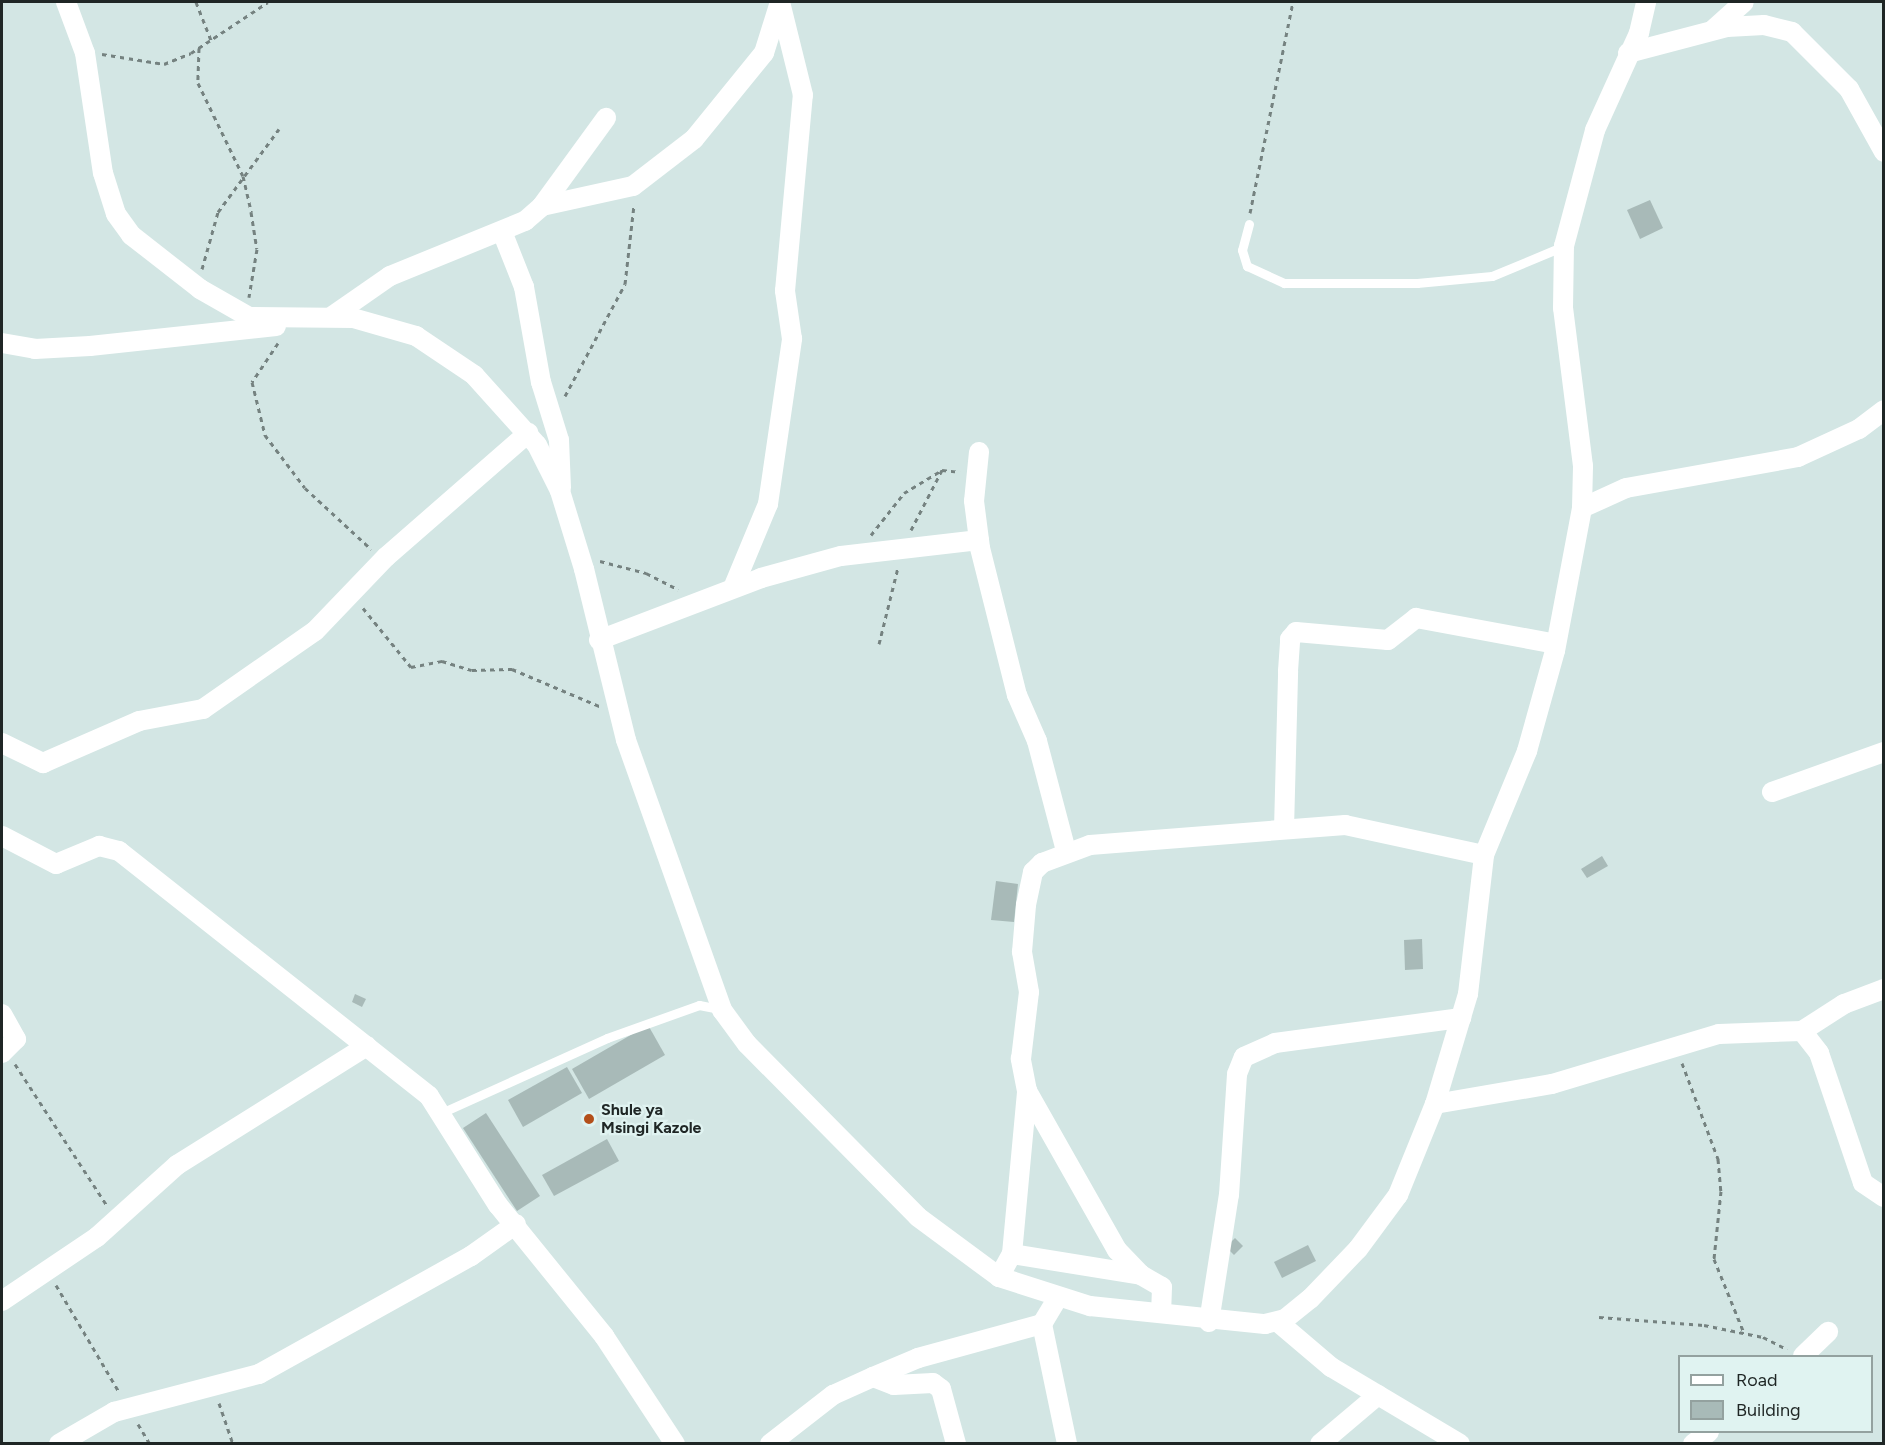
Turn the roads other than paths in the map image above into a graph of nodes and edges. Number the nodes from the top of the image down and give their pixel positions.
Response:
1 (66, 2) edge
2 (780, 2) edge
3 (1646, 2) edge
4 (1744, 2) edge
5 (1714, 29) junction
6 (1628, 52) junction
7 (606, 118) dead end
8 (1884, 152) edge
9 (543, 206) junction
10 (1249, 224) road end
11 (503, 234) junction
12 (1564, 246) junction
13 (332, 317) junction
14 (293, 321) junction
15 (2, 344) edge
16 (1884, 410) edge
17 (528, 433) junction
18 (979, 452) dead end
19 (560, 491) junction
20 (1582, 508) junction
21 (979, 540) junction
22 (733, 588) junction
23 (599, 640) junction
24 (1556, 644) junction
25 (2, 743) edge
26 (1884, 752) edge
27 (1772, 792) dead end
28 (1284, 829) junction
29 (2, 836) edge
30 (1066, 851) junction
31 (1484, 855) junction
32 (1884, 989) edge
33 (722, 1010) junction
34 (2, 1014) edge
35 (1461, 1018) junction
36 (1802, 1031) junction
37 (367, 1046) junction
38 (6, 1050) edge
39 (1027, 1091) junction
40 (1435, 1104) junction
41 (441, 1113) junction
42 (1884, 1197) edge
43 (516, 1224) junction
44 (1012, 1254) junction
45 (1141, 1275) junction
46 (999, 1277) junction
47 (1057, 1299) junction
48 (2, 1301) edge
49 (1161, 1311) junction
50 (1209, 1322) junction
51 (1278, 1322) junction
52 (1042, 1324) junction
53 (1828, 1332) dead end
54 (1798, 1354) edge
55 (873, 1377) junction
56 (1378, 1395) junction
57 (1706, 1433) edge
58 (1344, 1437) edge
59 (59, 1443) edge
60 (675, 1443) edge
61 (770, 1443) edge
62 (956, 1443) edge
63 (1067, 1443) edge
64 (1320, 1443) edge
65 (1460, 1443) edge
66 (1693, 1443) edge

1 - 14 street
2 - 9 street
2 - 22 street
3 - 6 street
4 - 5 street
5 - 6 street
5 - 8 street
6 - 12 street
7 - 9 street
9 - 11 street
10 - 12 lane
11 - 13 street
11 - 19 street
12 - 20 street
13 - 14 street
13 - 17 street
14 - 15 street
16 - 20 street
17 - 19 street
17 - 25 street
18 - 21 street
19 - 23 street
20 - 24 street
21 - 22 street
21 - 30 street
22 - 23 street
23 - 33 street
24 - 28 street
24 - 31 street
26 - 27 street
28 - 30 street
28 - 31 street
29 - 37 street
30 - 39 street
31 - 35 street
32 - 36 street
33 - 41 lane
33 - 46 street
34 - 38 street
35 - 40 street
35 - 50 street
36 - 40 street
36 - 42 street
37 - 41 street
37 - 48 street
39 - 44 street
39 - 45 street
40 - 51 street
41 - 43 street
43 - 59 street
43 - 60 street
44 - 45 street
44 - 46 street
45 - 49 street
46 - 47 street
47 - 49 street
47 - 52 street
49 - 50 street
50 - 51 street
51 - 56 street
52 - 55 street
52 - 63 street
53 - 54 street
55 - 61 street
55 - 62 street
56 - 58 street
56 - 65 street
57 - 66 street
58 - 64 street

